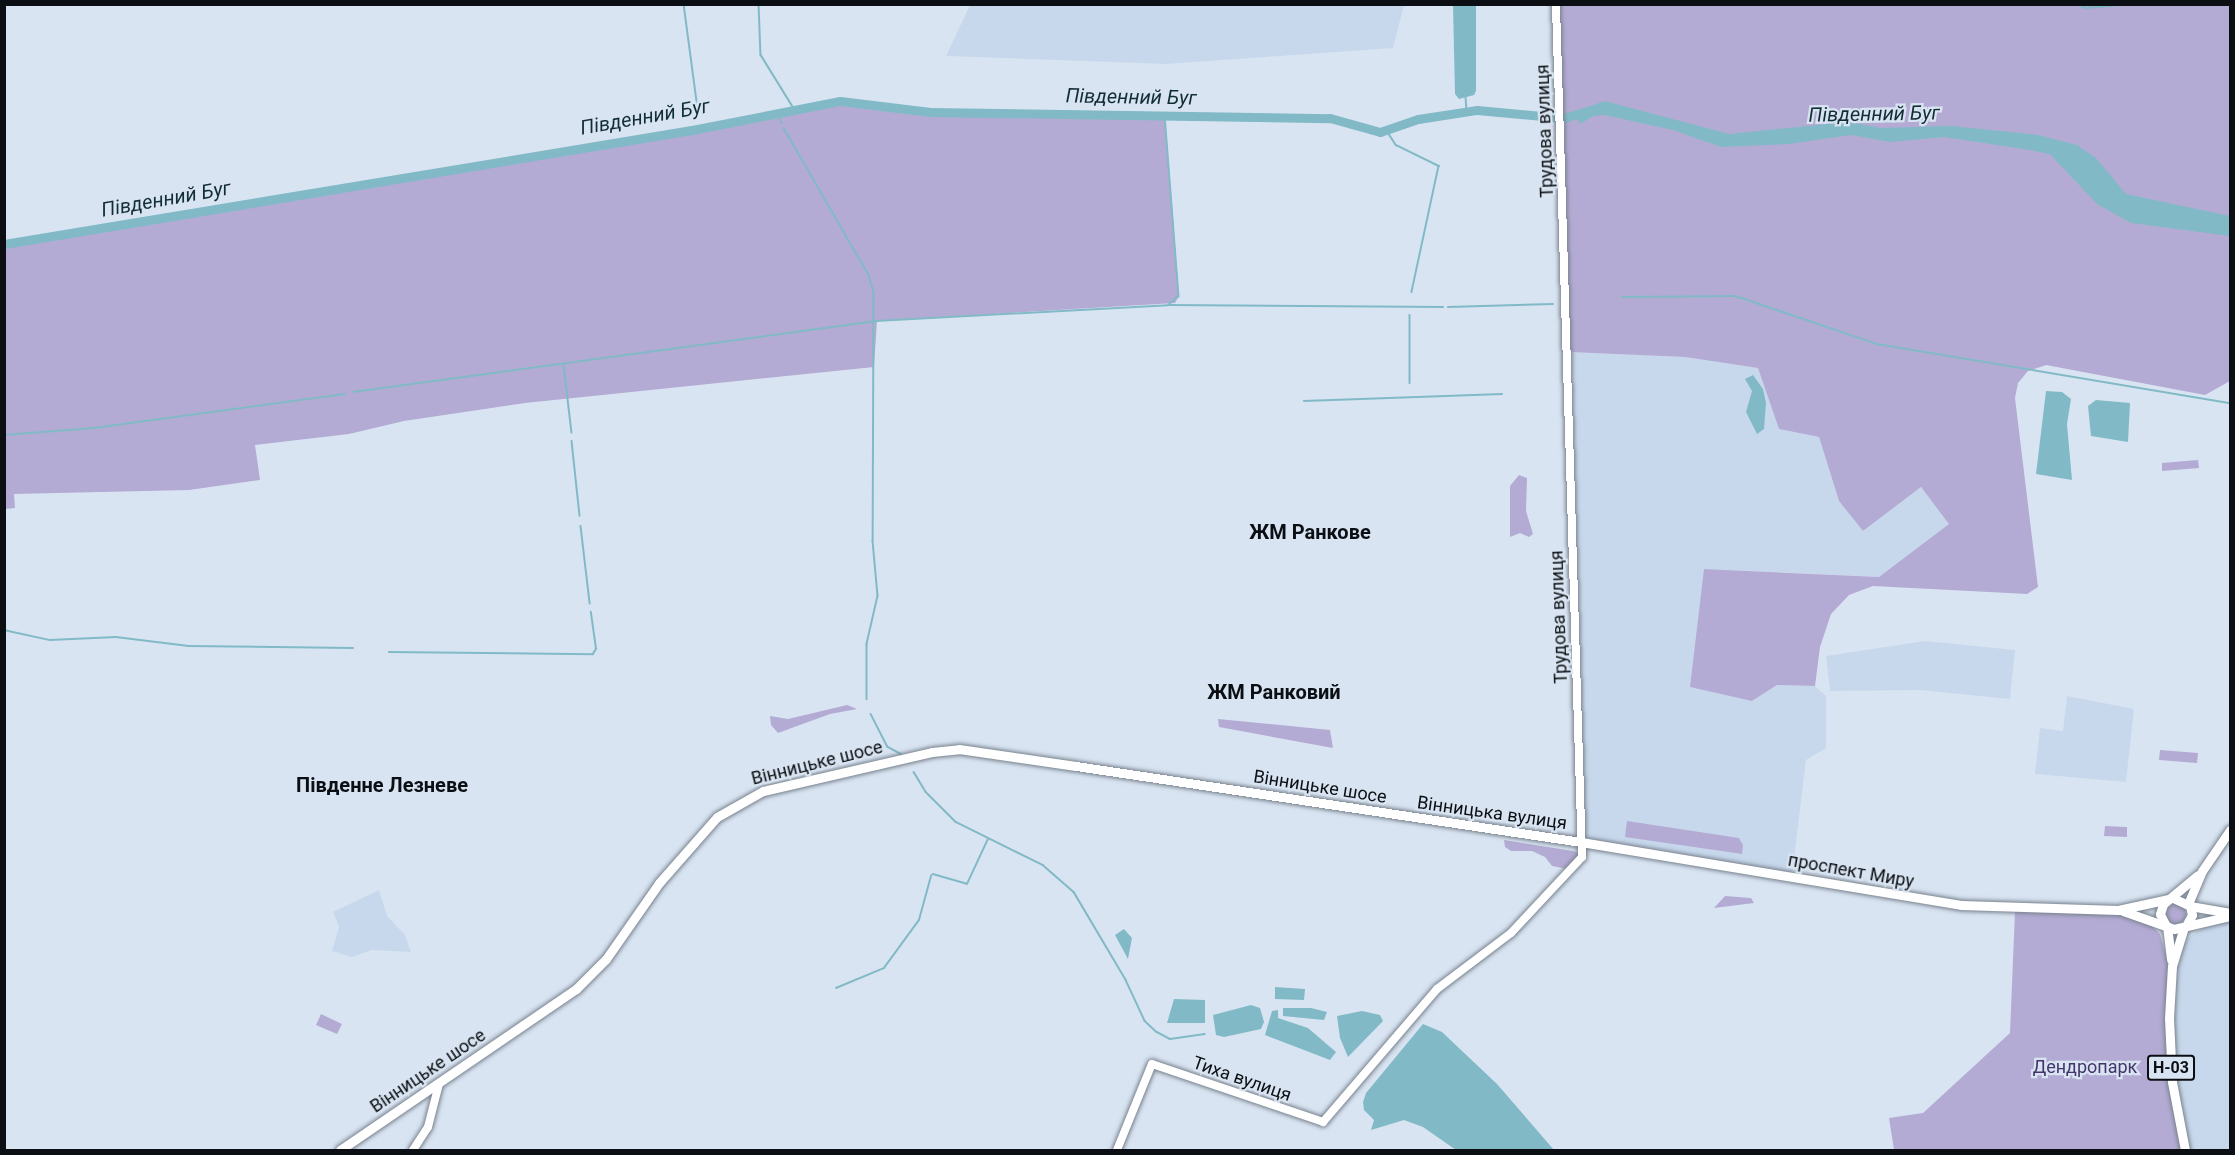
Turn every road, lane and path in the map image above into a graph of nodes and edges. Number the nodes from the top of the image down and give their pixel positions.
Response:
1 (1556, 4) edge
2 (1398, 815) joint
3 (2230, 830) edge
4 (1581, 842) junction
5 (2202, 871) junction
6 (2171, 898) junction
7 (2189, 905) junction
8 (2118, 910) junction
9 (2230, 914) edge
10 (2166, 925) junction
11 (2186, 926) junction
12 (2172, 966) junction
13 (440, 1084) junction
14 (1323, 1122) joint
15 (340, 1150) edge
16 (413, 1150) edge
17 (1117, 1150) edge
18 (2185, 1150) edge

1 - 4 main road, Трудова вулиця
2 - 4 main road, Вінницька вулиця
2 - 13 main road, Вінницьке шосе
3 - 5 main road, Н-03
4 - 8 main road, проспект Миру
4 - 14 main road, Трудова вулиця
5 - 6 main road, Н-03
5 - 7 main road, Н-03
6 - 7 main road
6 - 8 main road, проспект Миру
6 - 10 main road, Н-03
7 - 9 main road
7 - 11 main road, Н-03
8 - 10 main road, проспект Миру
9 - 11 main road
10 - 11 main road
10 - 12 main road, Н-03
11 - 12 main road, Н-03
12 - 18 main road, Н-03
13 - 15 main road, Вінницьке шосе
13 - 16 main road
14 - 17 main road, Тиха вулиця

